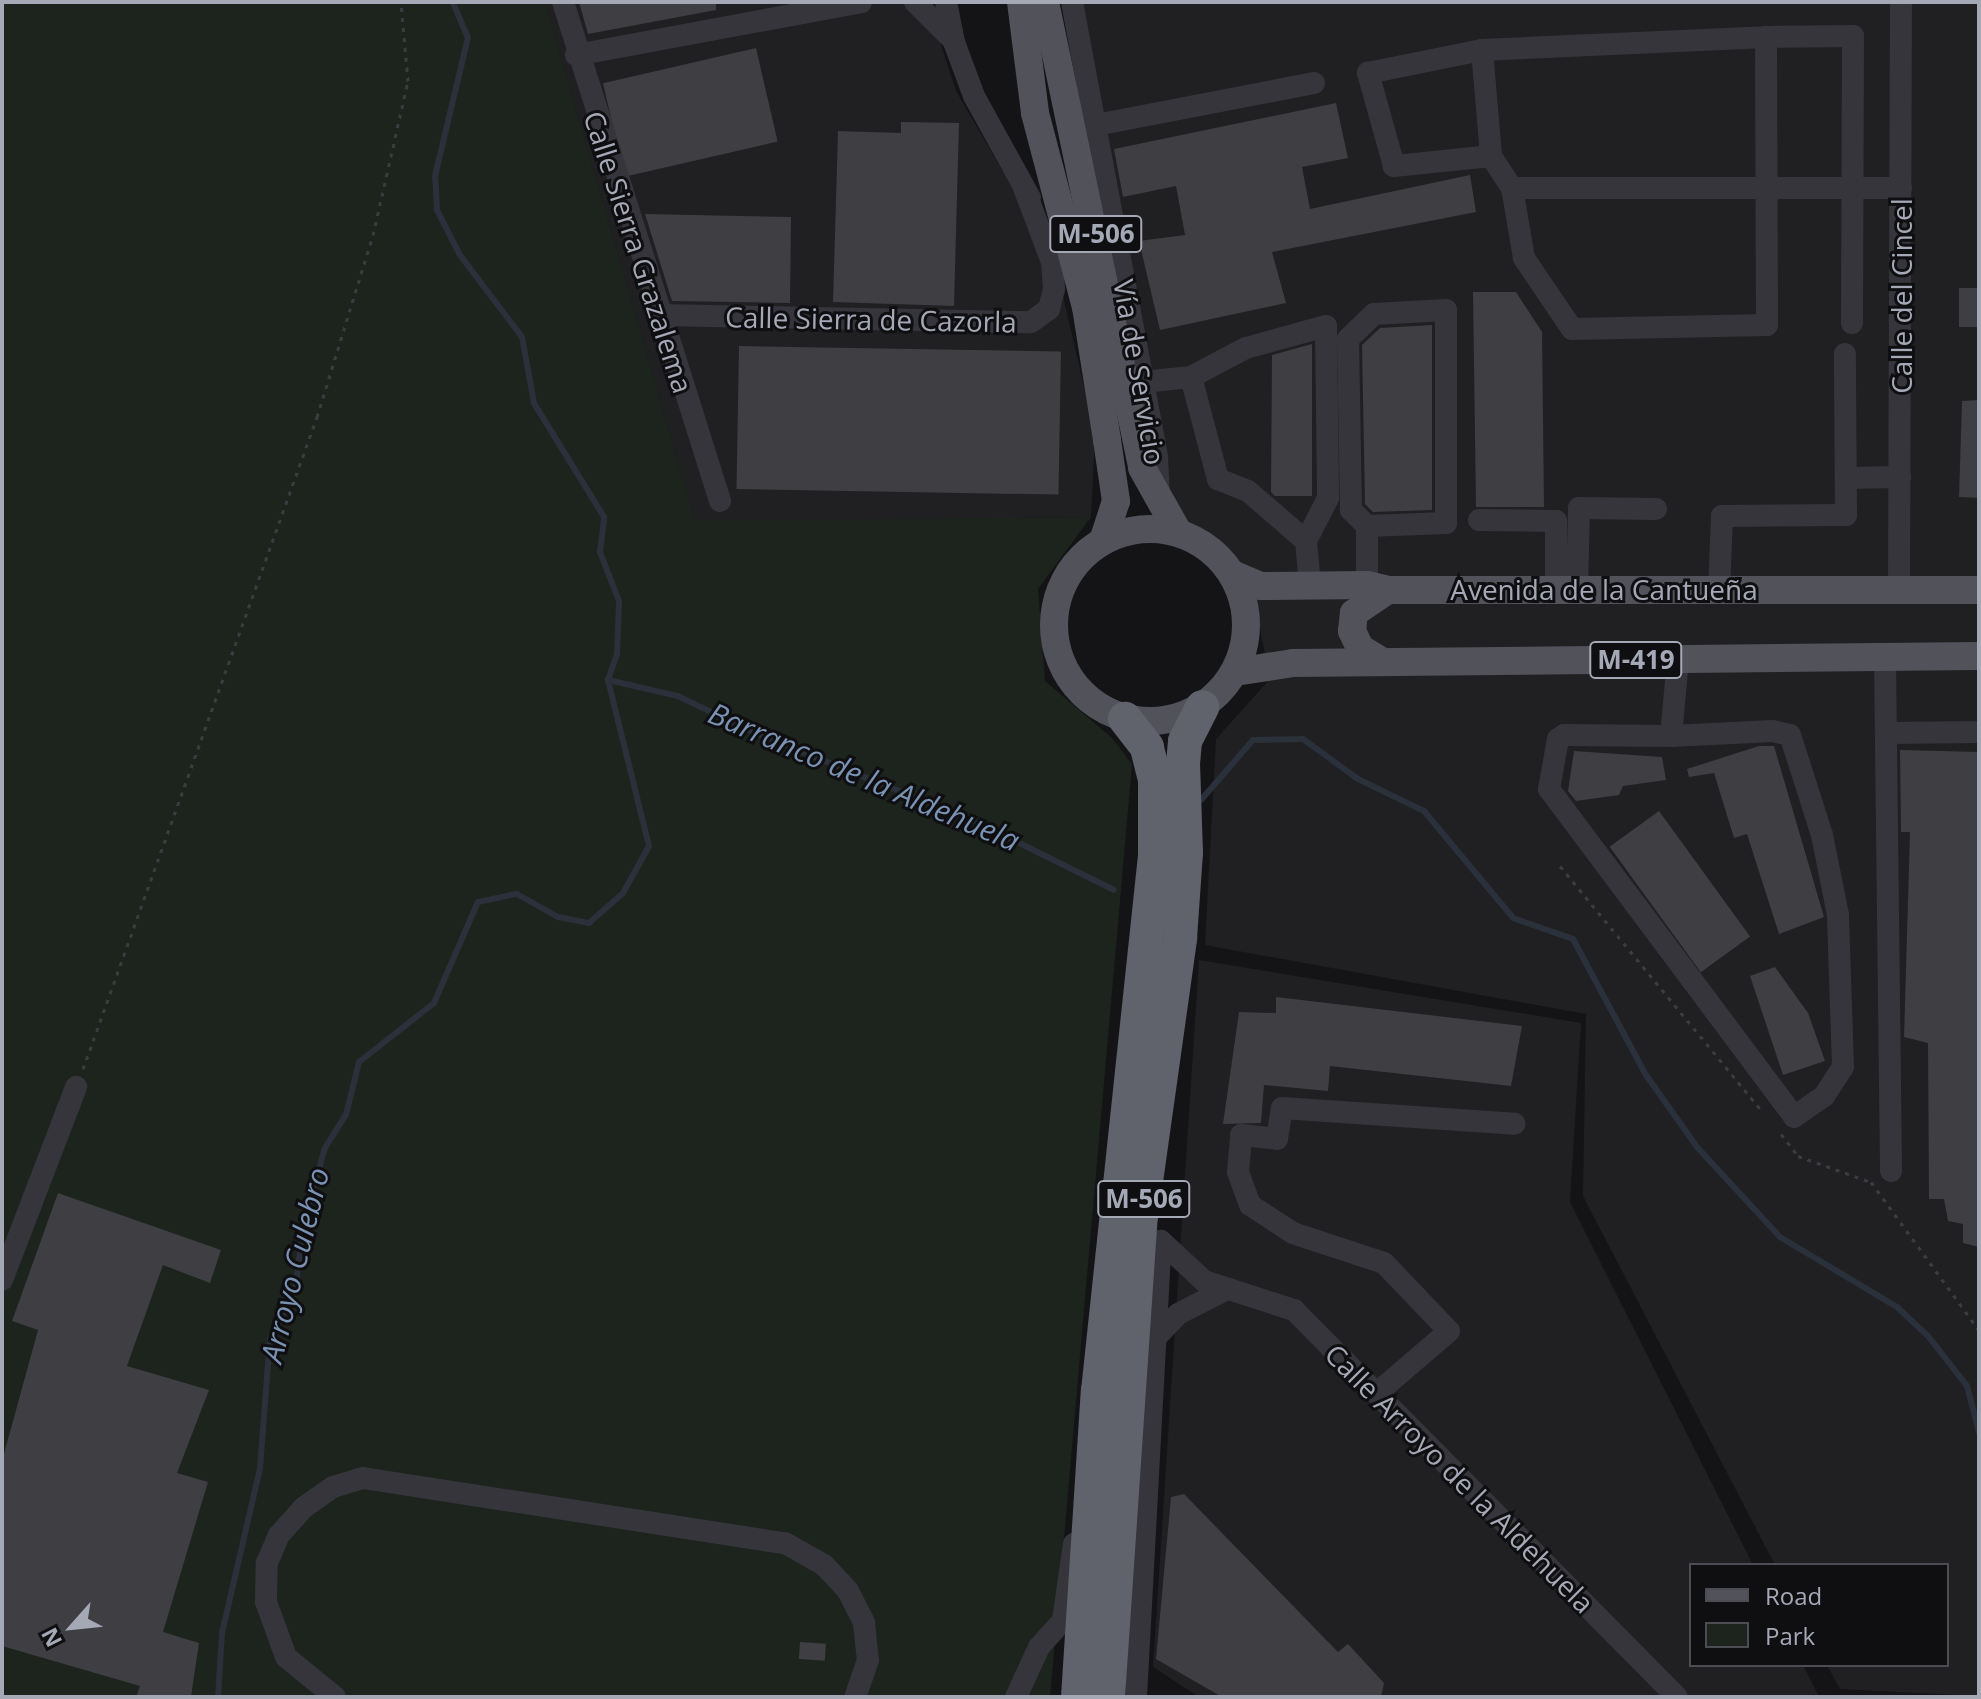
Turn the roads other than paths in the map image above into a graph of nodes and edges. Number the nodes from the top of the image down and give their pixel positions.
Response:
1 (563, 2) edge
2 (861, 2) edge
3 (915, 2) edge
4 (946, 2) edge
5 (1021, 2) edge
6 (1045, 2) edge
7 (1901, 2) edge
8 (1077, 8) edge
9 (778, 10) edge
10 (1766, 37) junction
11 (954, 42) junction
12 (1482, 50) junction
13 (576, 55) junction
14 (1314, 83) dead end
15 (1096, 125) junction
16 (1491, 156) junction
17 (1024, 188) junction
18 (1512, 188) junction
19 (1767, 188) junction
20 (1854, 188) junction
21 (1901, 188) junction
22 (1078, 280) junction
23 (657, 315) junction
24 (1852, 323) dead end
25 (1845, 354) dead end
26 (1191, 377) junction
27 (1143, 382) junction
28 (1900, 477) junction
29 (1846, 478) junction
30 (720, 501) dead end
31 (1160, 506) junction
32 (1656, 509) dead end
33 (1479, 520) dead end
34 (1367, 526) junction
35 (1178, 532) junction
36 (1104, 539) junction
37 (1306, 541) junction
38 (1232, 574) junction
39 (1310, 585) junction
40 (1378, 587) junction
41 (1567, 587) junction
42 (1899, 590) junction
43 (1979, 590) edge
44 (1719, 591) junction
45 (1979, 656) edge
46 (1885, 657) junction
47 (1678, 659) junction
48 (1383, 662) junction
49 (1235, 672) junction
50 (1202, 707) junction
51 (1125, 719) junction
52 (1979, 732) edge
53 (1886, 733) junction
54 (1671, 736) junction
55 (1168, 1028) junction
56 (76, 1087) road end
57 (1514, 1124) dead end
58 (1891, 1171) dead end
59 (1161, 1241) junction
60 (2, 1280) edge
61 (1225, 1290) junction
62 (1157, 1336) junction
63 (1377, 1393) junction
64 (1094, 1437) junction
65 (335, 1697) edge
66 (855, 1697) edge
67 (1016, 1697) edge
68 (1078, 1697) edge
69 (1108, 1697) edge
70 (1136, 1697) edge
71 (1677, 1697) edge

1 - 13 street, Calle Sierra Grazalema
2 - 9 street
3 - 11 street
4 - 11 street, Vía de Servicio
5 - 22 main road, M-506
6 - 31 main road, M-506
7 - 21 street, Calle del Cincel
8 - 15 street, Vía de Servicio
9 - 13 street
10 - 12 street
10 - 19 street
10 - 20 street
11 - 17 street, Vía de Servicio
12 - 16 street
12 - 16 street
13 - 23 street, Calle Sierra Grazalema
14 - 15 street
15 - 27 street, Vía de Servicio
16 - 18 street
17 - 22 street, Vía de Servicio
17 - 23 street, Calle Sierra de Cazorla
18 - 19 street
18 - 19 street
19 - 20 street
20 - 21 street
20 - 24 street
21 - 28 street, Calle del Cincel
22 - 36 main road, M-506
23 - 30 street, Calle Sierra Grazalema
25 - 29 street
26 - 27 street
26 - 37 street
26 - 37 street
27 - 31 street, Vía de Servicio
28 - 29 street
28 - 42 street, Calle del Cincel
29 - 44 street
31 - 35 main road, M-506
32 - 41 street
33 - 41 street
34 - 34 street
34 - 40 street
35 - 36 main road, M-506
35 - 38 main road, M-506
36 - 51 main road, M-506
37 - 39 street
38 - 39 main road, Avenida de la Cantueña
38 - 49 main road, M-506
39 - 40 main road, Avenida de la Cantueña
40 - 41 main road, Avenida de la Cantueña
40 - 48 main road
41 - 44 main road, Avenida de la Cantueña
42 - 43 main road, Avenida de la Cantueña
42 - 44 main road, Avenida de la Cantueña
45 - 46 main road, M-419
46 - 47 main road, M-419
46 - 53 street
47 - 48 main road, M-419
47 - 54 street
48 - 49 main road, M-419
49 - 50 main road, M-506
50 - 51 main road, M-506
50 - 55 highway, M-506
51 - 64 highway, M-506
52 - 53 street
53 - 58 street
54 - 54 street
55 - 59 highway
55 - 69 highway, M-506
56 - 60 street
57 - 63 street
59 - 61 street, Calle Arroyo de la Aldehuela
59 - 62 street
61 - 62 street
61 - 63 street, Calle Arroyo de la Aldehuela
62 - 70 street
63 - 71 street, Calle Arroyo de la Aldehuela
64 - 67 street
64 - 68 highway, M-506
65 - 66 street

